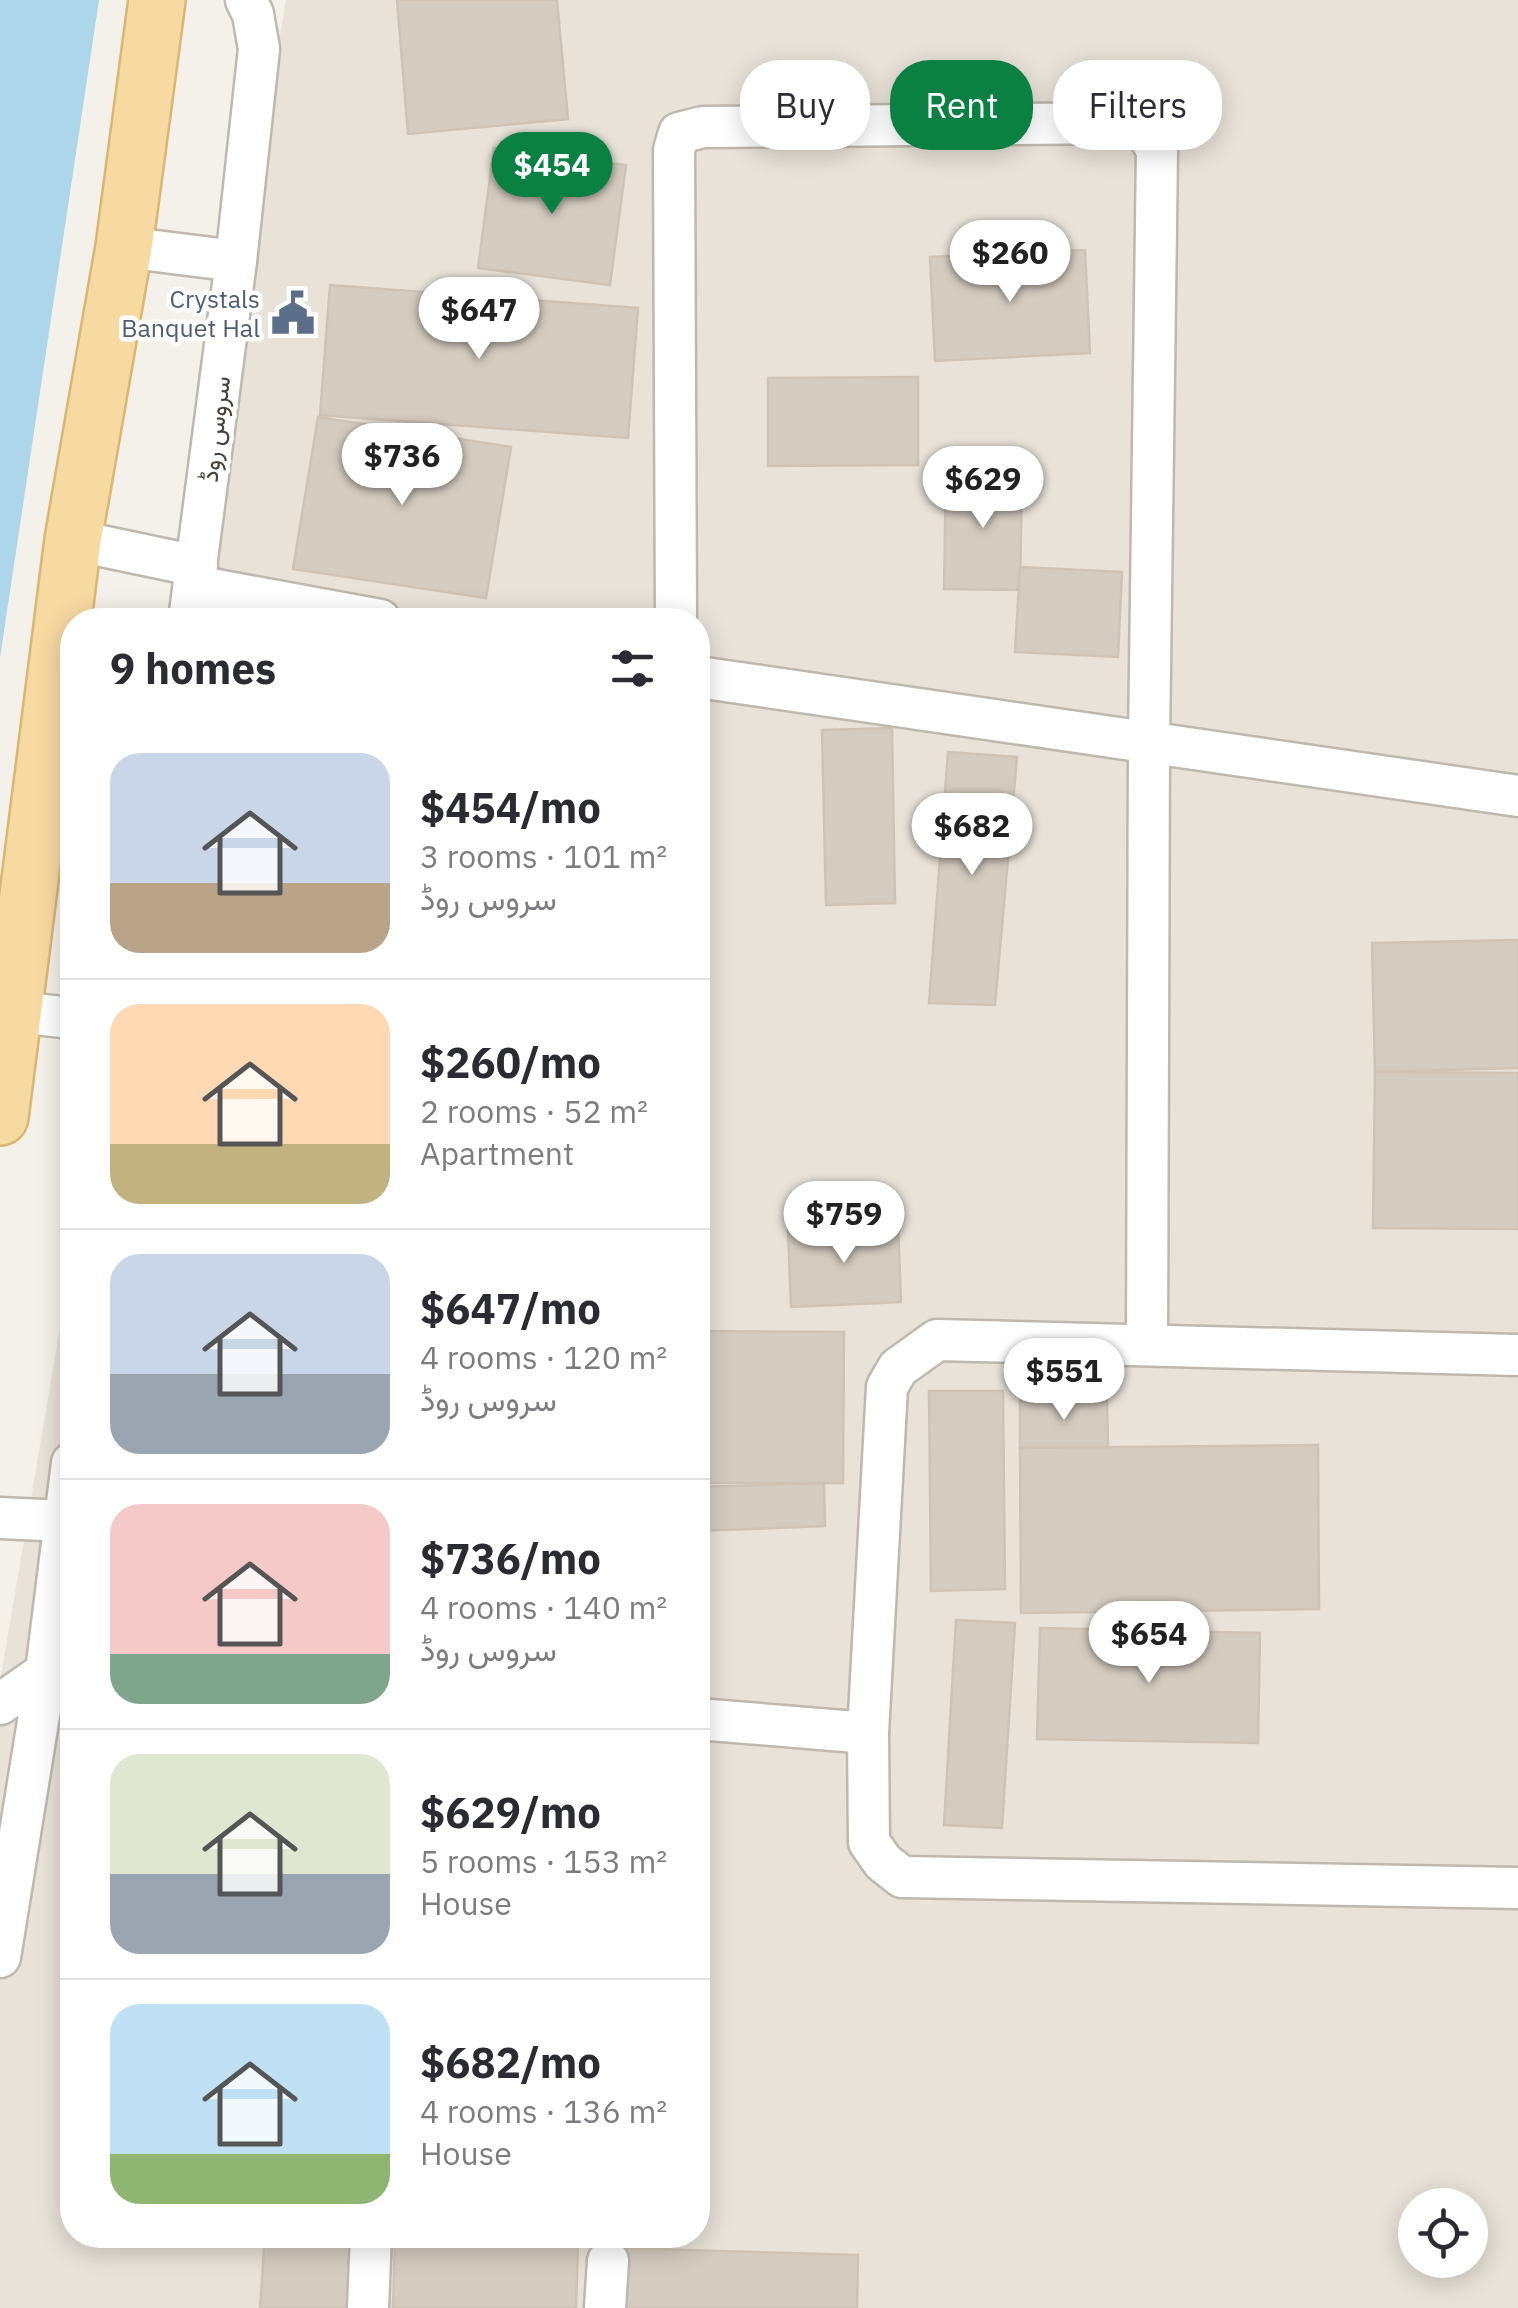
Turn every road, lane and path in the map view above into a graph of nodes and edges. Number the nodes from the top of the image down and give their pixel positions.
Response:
1 (156, 0) edge
2 (246, 0) edge
3 (124, 247) junction
4 (236, 261) junction
5 (74, 540) junction
6 (194, 591) edge
7 (66, 608) edge
8 (303, 608) edge
9 (676, 608) edge
10 (60, 654) edge
11 (710, 679) edge
12 (1149, 742) junction
13 (1518, 796) edge
14 (16, 1012) junction
15 (60, 1017) edge
16 (0, 1117) edge
17 (1147, 1343) junction
18 (1518, 1355) edge
19 (0, 1518) edge
20 (60, 1521) edge
21 (60, 1646) edge
22 (59, 1671) edge
23 (0, 1704) edge
24 (710, 1720) edge
25 (868, 1732) junction
26 (1518, 1888) edge
27 (0, 1957) edge
28 (370, 2248) edge
29 (608, 2261) dead end
30 (368, 2308) edge
31 (605, 2308) edge

1 - 3 main road
2 - 4 street, سروس روڈ
3 - 4 street
3 - 5 main road
4 - 6 street, سروس روڈ
5 - 6 street
5 - 7 main road
6 - 8 street
9 - 12 street
10 - 14 main road
11 - 12 street
12 - 13 street
12 - 17 street
14 - 15 street
14 - 16 main road
17 - 18 street
17 - 25 street
19 - 20 street
21 - 22 street
22 - 23 street
22 - 27 street
24 - 25 street
25 - 26 street
28 - 30 street
29 - 31 street

